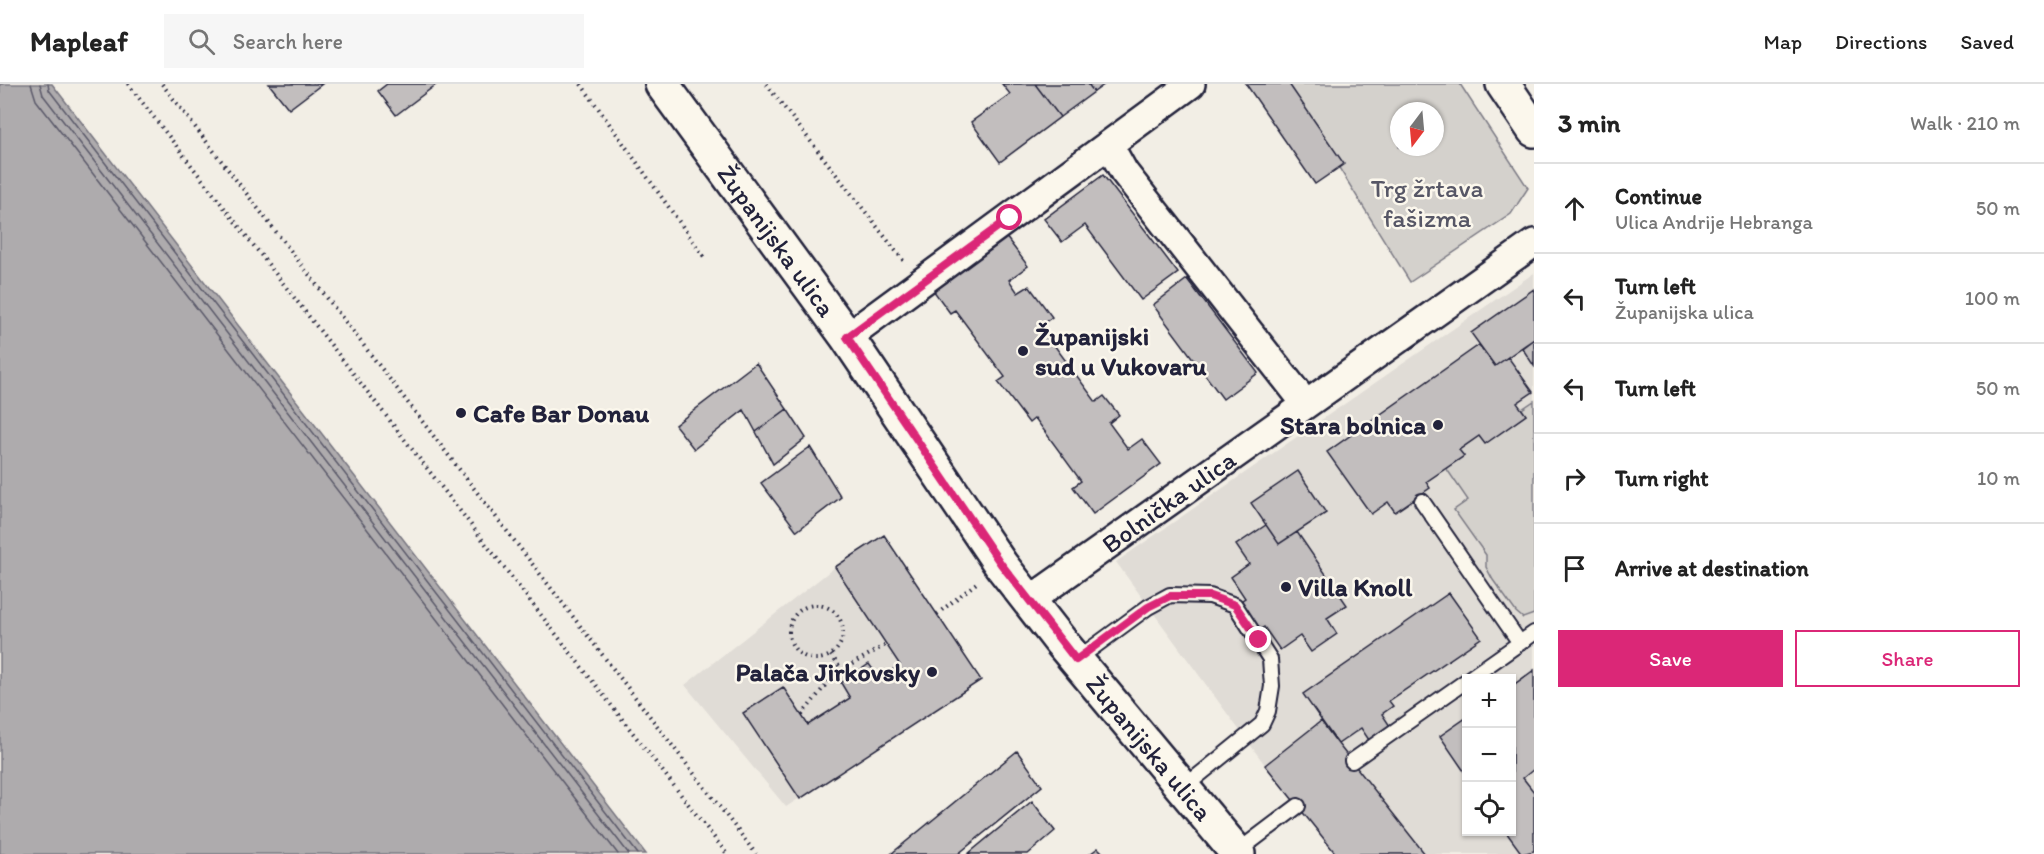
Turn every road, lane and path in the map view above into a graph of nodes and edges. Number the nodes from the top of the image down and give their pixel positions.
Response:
1 (128, 84) edge
2 (162, 84) edge
3 (581, 84) edge
4 (662, 84) edge
5 (766, 84) edge
6 (1191, 84) edge
7 (1503, 84) edge
8 (1534, 130) edge
9 (1109, 145) junction
10 (1534, 243) edge
11 (705, 258) dead end
12 (921, 283) junction
13 (847, 337) junction
14 (1305, 403) junction
15 (1422, 501) dead end
16 (1001, 564) junction
17 (1030, 600) junction
18 (937, 614) dead end
19 (1534, 633) edge
20 (1520, 643) junction
21 (886, 644) dead end
22 (831, 655) junction
23 (1076, 660) junction
24 (842, 670) junction
25 (1476, 674) edge
26 (1462, 684) edge
27 (802, 716) dead end
28 (1352, 761) dead end
29 (1183, 788) junction
30 (1298, 806) dead end
31 (1237, 853) edge
32 (727, 854) edge
33 (756, 854) edge

1 - 32 path
2 - 33 path
3 - 11 path
4 - 13 main road, Županijska ulica
5 - 12 path
6 - 9 street
7 - 8 main road
9 - 12 street
9 - 14 street
10 - 14 street, Bolnička ulica
12 - 13 street
13 - 16 main road, Županijska ulica
14 - 17 street, Bolnička ulica
15 - 20 lane
16 - 17 main road, Županijska ulica
16 - 18 path
17 - 23 main road, Županijska ulica
19 - 20 lane
20 - 25 lane
21 - 24 path
22 - 22 path
22 - 24 path
23 - 29 main road, Županijska ulica
23 - 29 lane
24 - 27 path
26 - 28 lane
29 - 31 main road, Županijska ulica
30 - 31 lane

